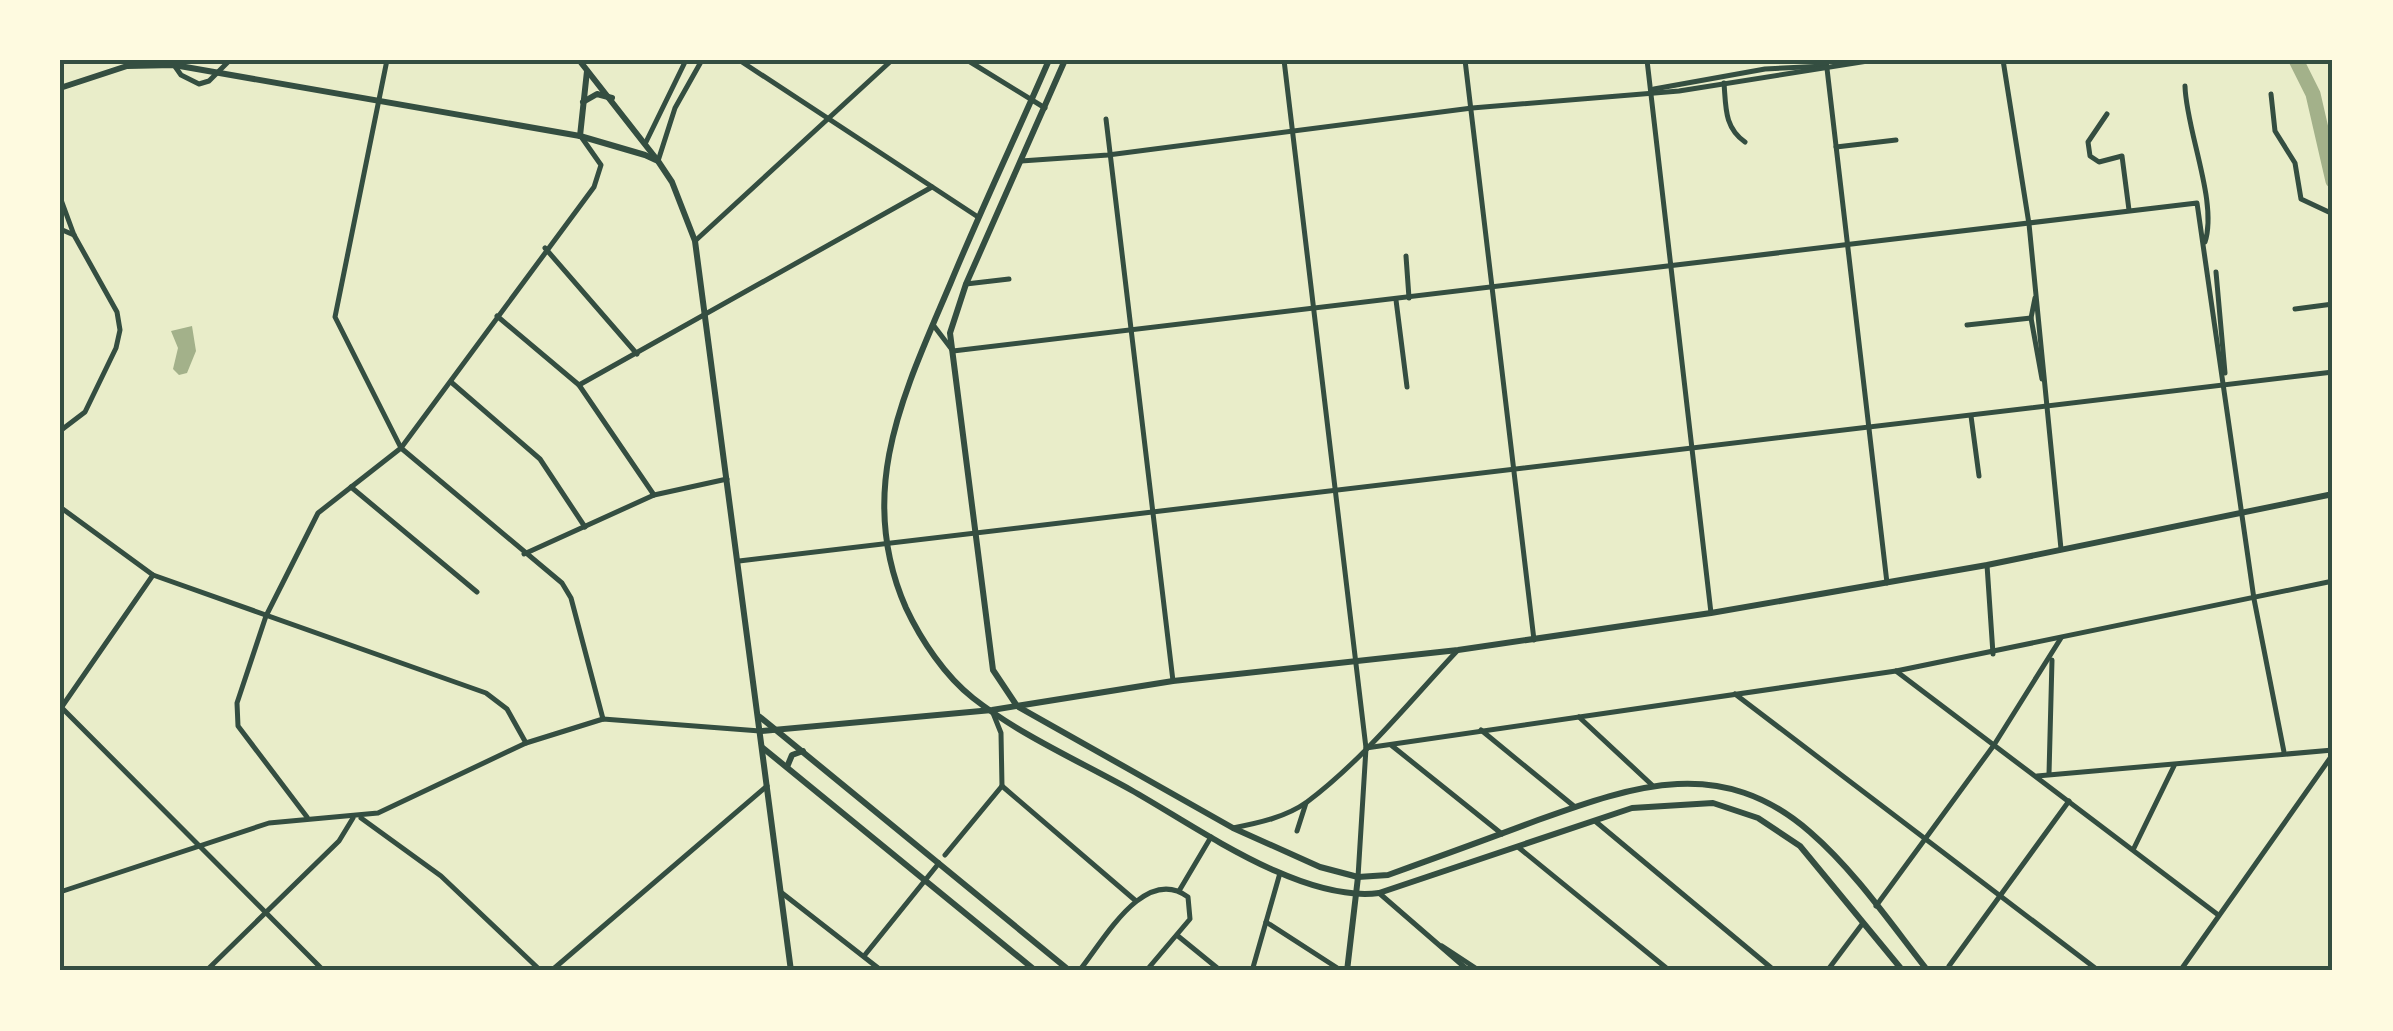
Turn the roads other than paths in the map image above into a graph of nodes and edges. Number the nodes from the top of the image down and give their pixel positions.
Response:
1 (182, 60) edge
2 (230, 60) edge
3 (387, 60) edge
4 (579, 60) edge
5 (686, 60) edge
6 (702, 60) edge
7 (739, 60) edge
8 (892, 60) edge
9 (968, 60) edge
10 (1049, 60) edge
11 (1065, 60) edge
12 (1284, 60) edge
13 (1465, 60) edge
14 (1648, 60) edge
15 (1874, 60) edge
16 (2003, 60) edge
17 (133, 63) edge
18 (1826, 63) edge
19 (174, 65) junction
20 (588, 70) junction
21 (220, 72) junction
22 (1724, 83) junction
23 (2186, 86) dead end
24 (60, 88) edge
25 (1651, 91) junction
26 (2271, 94) dead end
27 (613, 99) junction
28 (381, 100) junction
29 (1032, 100) junction
30 (583, 102) junction
31 (1045, 108) junction
32 (1472, 108) junction
33 (2107, 114) dead end
34 (1106, 119) dead end
35 (831, 120) junction
36 (1292, 132) junction
37 (580, 136) junction
38 (1896, 140) dead end
39 (646, 142) junction
40 (1745, 142) dead end
41 (1836, 148) junction
42 (1108, 155) junction
43 (1021, 161) junction
44 (658, 162) junction
45 (932, 187) junction
46 (61, 202) edge
47 (2128, 210) junction
48 (2333, 214) edge
49 (978, 217) junction
50 (2030, 224) junction
51 (60, 229) edge
52 (74, 235) junction
53 (696, 241) junction
54 (1848, 244) junction
55 (2204, 245) junction
56 (545, 248) junction
57 (1406, 256) dead end
58 (1670, 269) junction
59 (2216, 272) dead end
60 (1009, 280) dead end
61 (966, 284) junction
62 (1492, 289) junction
63 (2036, 295) junction
64 (1409, 299) junction
65 (1396, 300) junction
66 (2333, 304) edge
67 (2295, 309) dead end
68 (1314, 310) junction
69 (497, 316) junction
70 (706, 317) junction
71 (2031, 318) junction
72 (933, 324) junction
73 (1967, 325) dead end
74 (1133, 330) junction
75 (953, 351) junction
76 (636, 354) junction
77 (2333, 372) edge
78 (451, 382) junction
79 (2044, 383) junction
80 (579, 385) junction
81 (2224, 386) junction
82 (1407, 387) dead end
83 (2047, 406) junction
84 (1971, 416) junction
85 (1870, 429) junction
86 (60, 431) edge
87 (401, 448) junction
88 (1692, 450) junction
89 (1514, 470) junction
90 (1979, 476) dead end
91 (728, 478) junction
92 (350, 487) junction
93 (1333, 491) junction
94 (2333, 494) edge
95 (654, 495) junction
96 (60, 507) edge
97 (2242, 512) junction
98 (1155, 513) junction
99 (585, 527) junction
100 (977, 532) junction
101 (884, 544) junction
102 (2061, 549) junction
103 (524, 554) junction
104 (738, 561) junction
105 (1987, 565) junction
106 (153, 575) junction
107 (2333, 581) edge
108 (1887, 584) junction
109 (477, 592) dead end
110 (2254, 599) junction
111 (1711, 613) junction
112 (266, 616) junction
113 (2061, 638) junction
114 (1534, 640) junction
115 (1458, 650) junction
116 (1993, 654) junction
117 (2052, 657) junction
118 (1356, 662) junction
119 (1896, 671) junction
120 (1172, 681) junction
121 (1735, 693) junction
122 (1017, 706) junction
123 (60, 707) edge
124 (992, 710) junction
125 (759, 717) junction
126 (1579, 717) junction
127 (602, 719) junction
128 (778, 730) junction
129 (1481, 730) junction
130 (761, 732) junction
131 (526, 743) junction
132 (1390, 744) junction
133 (1994, 746) junction
134 (762, 747) junction
135 (1366, 748) junction
136 (804, 751) junction
137 (2284, 752) junction
138 (2333, 752) edge
139 (788, 766) junction
140 (2174, 766) junction
141 (2049, 775) junction
142 (2036, 776) junction
143 (1652, 784) junction
144 (767, 786) junction
145 (1002, 786) junction
146 (2069, 801) junction
147 (1306, 803) junction
148 (1576, 807) junction
149 (356, 817) junction
150 (307, 818) junction
151 (1592, 819) junction
152 (1234, 828) junction
153 (1297, 831) dead end
154 (1502, 834) junction
155 (1212, 835) junction
156 (1926, 839) junction
157 (195, 846) junction
158 (1518, 846) junction
159 (2134, 849) junction
160 (945, 855) dead end
161 (940, 863) junction
162 (1280, 871) junction
163 (1358, 877) junction
164 (924, 880) junction
165 (1179, 891) junction
166 (60, 892) edge
167 (781, 892) junction
168 (1379, 893) junction
169 (1356, 895) junction
170 (1999, 895) junction
171 (1136, 901) junction
172 (1876, 906) junction
173 (2217, 914) junction
174 (268, 916) junction
175 (1266, 922) junction
176 (1863, 922) junction
177 (1178, 936) junction
178 (1442, 946) junction
179 (864, 956) junction
180 (1948, 966) dead end
181 (206, 971) edge
182 (324, 971) edge
183 (541, 971) edge
184 (551, 971) edge
185 (791, 971) edge
186 (882, 971) edge
187 (1036, 971) edge
188 (1070, 971) edge
189 (1079, 971) edge
190 (1146, 971) edge
191 (1221, 971) edge
192 (1252, 971) edge
193 (1344, 971) edge
194 (1469, 971) edge
195 (1480, 971) edge
196 (1670, 971) edge
197 (1776, 971) edge
198 (1827, 971) edge
199 (1903, 971) edge
200 (1928, 971) edge
201 (2099, 971) edge
202 (2180, 971) edge

1 - 19 street
2 - 21 street
3 - 28 street
4 - 20 main road
5 - 39 street
6 - 44 street
7 - 35 street
8 - 35 street
9 - 29 street
10 - 29 main road
11 - 31 main road
12 - 36 street
13 - 32 street
14 - 25 street
15 - 18 street
16 - 50 street
17 - 19 main road
17 - 24 main road
18 - 22 street
18 - 25 street
18 - 41 street
19 - 21 main road
19 - 21 street
20 - 27 main road
20 - 30 main road
21 - 28 main road
22 - 25 street
22 - 40 street
23 - 55 street
25 - 32 street
25 - 58 street
26 - 48 street
27 - 30 main road
27 - 39 main road
28 - 37 main road
28 - 87 street
29 - 31 street
29 - 49 main road
30 - 37 main road
31 - 43 main road
32 - 36 street
32 - 62 street
33 - 47 street
34 - 42 street
35 - 45 street
35 - 53 street
36 - 42 street
36 - 68 street
37 - 44 main road
37 - 56 street
38 - 41 street
39 - 44 main road
41 - 54 street
42 - 43 street
42 - 74 street
43 - 61 main road
44 - 53 main road
45 - 49 street
45 - 70 street
46 - 52 street
47 - 50 street
47 - 55 street
49 - 72 main road
50 - 54 street
50 - 63 street
51 - 52 street
52 - 86 street
53 - 70 main road
54 - 58 street
54 - 85 street
55 - 81 street
56 - 69 street
56 - 76 street
57 - 64 street
58 - 62 street
58 - 88 street
59 - 81 street
60 - 61 street
61 - 75 main road
62 - 64 street
62 - 89 street
63 - 71 street
63 - 79 street
64 - 65 street
65 - 68 street
65 - 82 street
66 - 67 street
68 - 74 street
68 - 93 street
69 - 78 street
69 - 80 street
70 - 76 street
70 - 91 main road
71 - 73 street
71 - 79 street
72 - 75 street
72 - 101 main road
74 - 75 street
74 - 98 street
75 - 100 main road
76 - 80 street
77 - 81 street
78 - 87 street
78 - 99 street
79 - 83 street
80 - 95 street
81 - 83 street
81 - 97 street
83 - 84 street
83 - 102 street
84 - 85 street
84 - 90 street
85 - 88 street
85 - 108 street
87 - 92 street
87 - 103 street
88 - 89 street
88 - 111 street
89 - 93 street
89 - 114 street
91 - 95 street
91 - 104 main road
92 - 109 street
92 - 112 street
93 - 98 street
93 - 118 street
94 - 97 main road
95 - 99 street
96 - 106 street
97 - 102 main road
97 - 110 street
98 - 100 street
98 - 120 street
99 - 103 street
100 - 101 street
100 - 122 main road
101 - 104 street
101 - 124 main road
102 - 105 main road
103 - 127 street
104 - 125 main road
105 - 108 main road
105 - 116 street
106 - 112 street
106 - 123 street
107 - 110 street
108 - 111 main road
110 - 113 street
110 - 137 street
111 - 114 main road
112 - 131 street
112 - 150 street
113 - 116 street
113 - 117 street
114 - 115 main road
115 - 118 main road
115 - 135 street
116 - 119 street
117 - 133 street
117 - 141 street
118 - 120 main road
118 - 135 street
119 - 121 street
119 - 133 street
120 - 122 main road
121 - 126 street
121 - 156 street
122 - 124 main road
122 - 152 main road
123 - 157 street
124 - 128 main road
124 - 145 street
124 - 155 main road
125 - 128 main road
125 - 130 main road
126 - 129 street
126 - 143 street
127 - 130 street
127 - 131 street
128 - 130 main road
128 - 136 main road
129 - 132 street
129 - 148 street
130 - 134 main road
131 - 149 street
132 - 135 street
132 - 154 street
133 - 142 street
133 - 156 street
134 - 139 main road
134 - 144 main road
135 - 147 street
135 - 163 street
136 - 139 main road
136 - 161 main road
137 - 138 street
137 - 140 street
138 - 173 street
139 - 164 main road
140 - 141 street
140 - 159 street
141 - 142 street
142 - 146 street
143 - 148 main road
143 - 172 main road
144 - 167 main road
144 - 184 street
145 - 160 street
145 - 171 street
146 - 159 street
146 - 170 street
147 - 152 street
147 - 153 street
148 - 154 main road
149 - 150 street
149 - 174 street
149 - 183 street
150 - 157 street
151 - 158 main road
151 - 176 main road
151 - 197 street
152 - 163 main road
154 - 163 main road
155 - 162 main road
155 - 165 street
156 - 170 street
156 - 172 street
157 - 166 street
157 - 174 street
158 - 168 main road
158 - 196 street
159 - 173 street
161 - 164 street
161 - 188 main road
162 - 169 main road
162 - 175 street
163 - 169 main road
164 - 179 street
164 - 187 main road
165 - 171 street
165 - 177 street
167 - 179 street
167 - 185 main road
168 - 169 main road
168 - 178 street
169 - 193 main road
170 - 180 street
170 - 201 street
171 - 189 street
172 - 200 main road
173 - 202 street
174 - 181 street
174 - 182 street
175 - 192 street
175 - 193 street
176 - 198 street
176 - 199 main road
177 - 190 street
177 - 191 street
178 - 194 street
178 - 195 street
179 - 186 street

